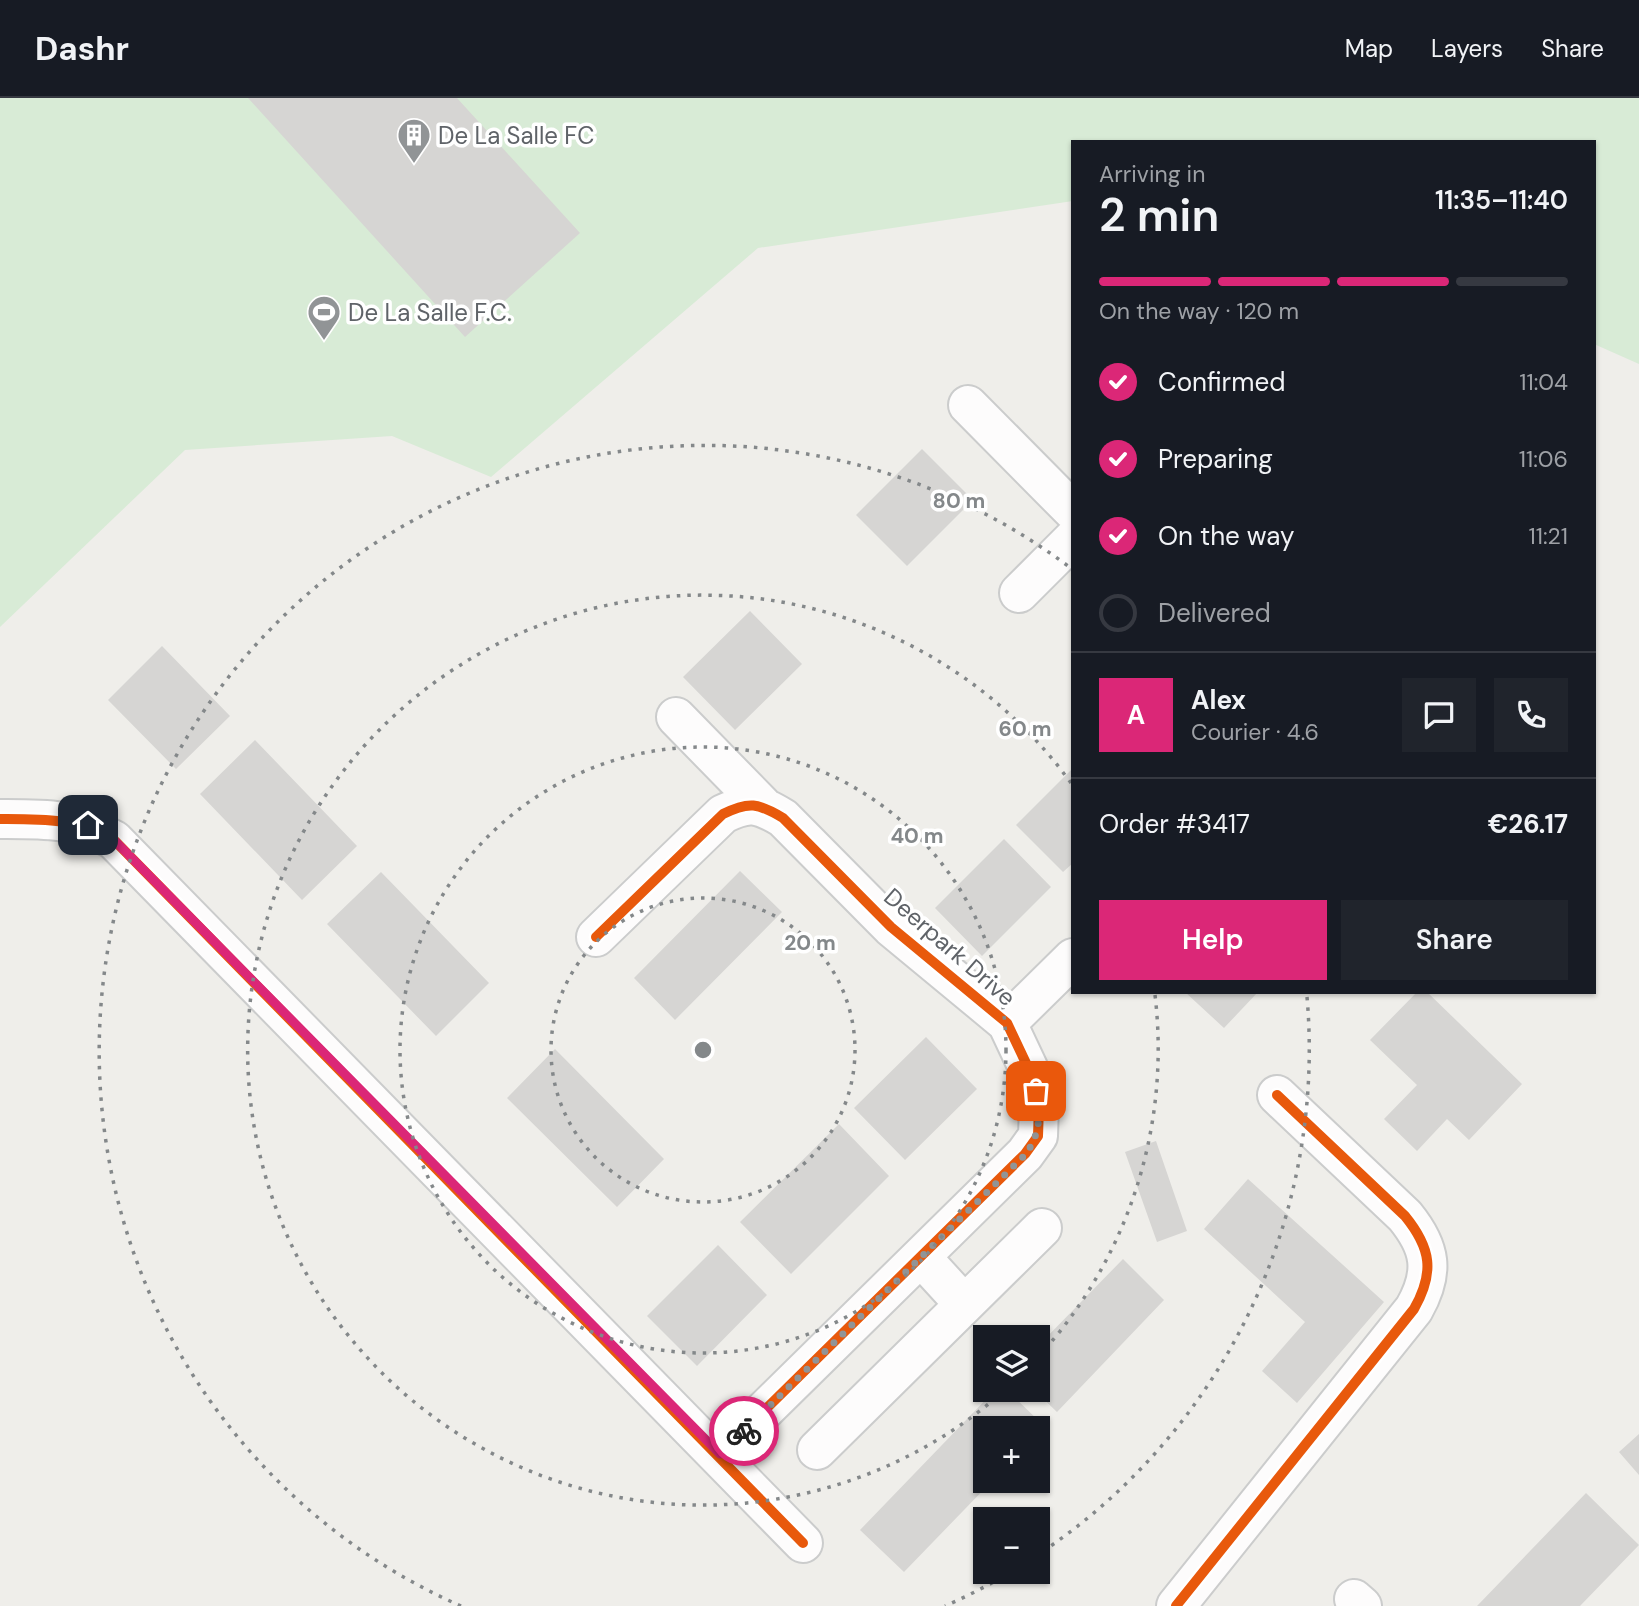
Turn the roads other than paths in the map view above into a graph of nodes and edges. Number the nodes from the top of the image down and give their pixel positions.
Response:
1 (968, 405) dead end
2 (1071, 508) edge
3 (1071, 541) edge
4 (1020, 593) dead end
5 (676, 717) dead end
6 (762, 805) junction
7 (0, 819) edge
8 (596, 937) dead end
9 (1071, 960) edge
10 (1007, 1023) junction
11 (1276, 1095) dead end
12 (1042, 1228) dead end
13 (921, 1257) junction
14 (964, 1304) junction
15 (817, 1450) dead end
16 (720, 1454) junction
17 (803, 1543) dead end
18 (1176, 1606) edge

1 - 2 street
3 - 4 street
5 - 6 street, Deerpark Drive
6 - 8 street
6 - 10 street, Deerpark Drive
7 - 16 street
9 - 10 street
10 - 13 street, Deerpark Drive
11 - 18 street
12 - 14 street
13 - 14 street
13 - 16 street, Deerpark Drive
14 - 15 street
16 - 17 street

